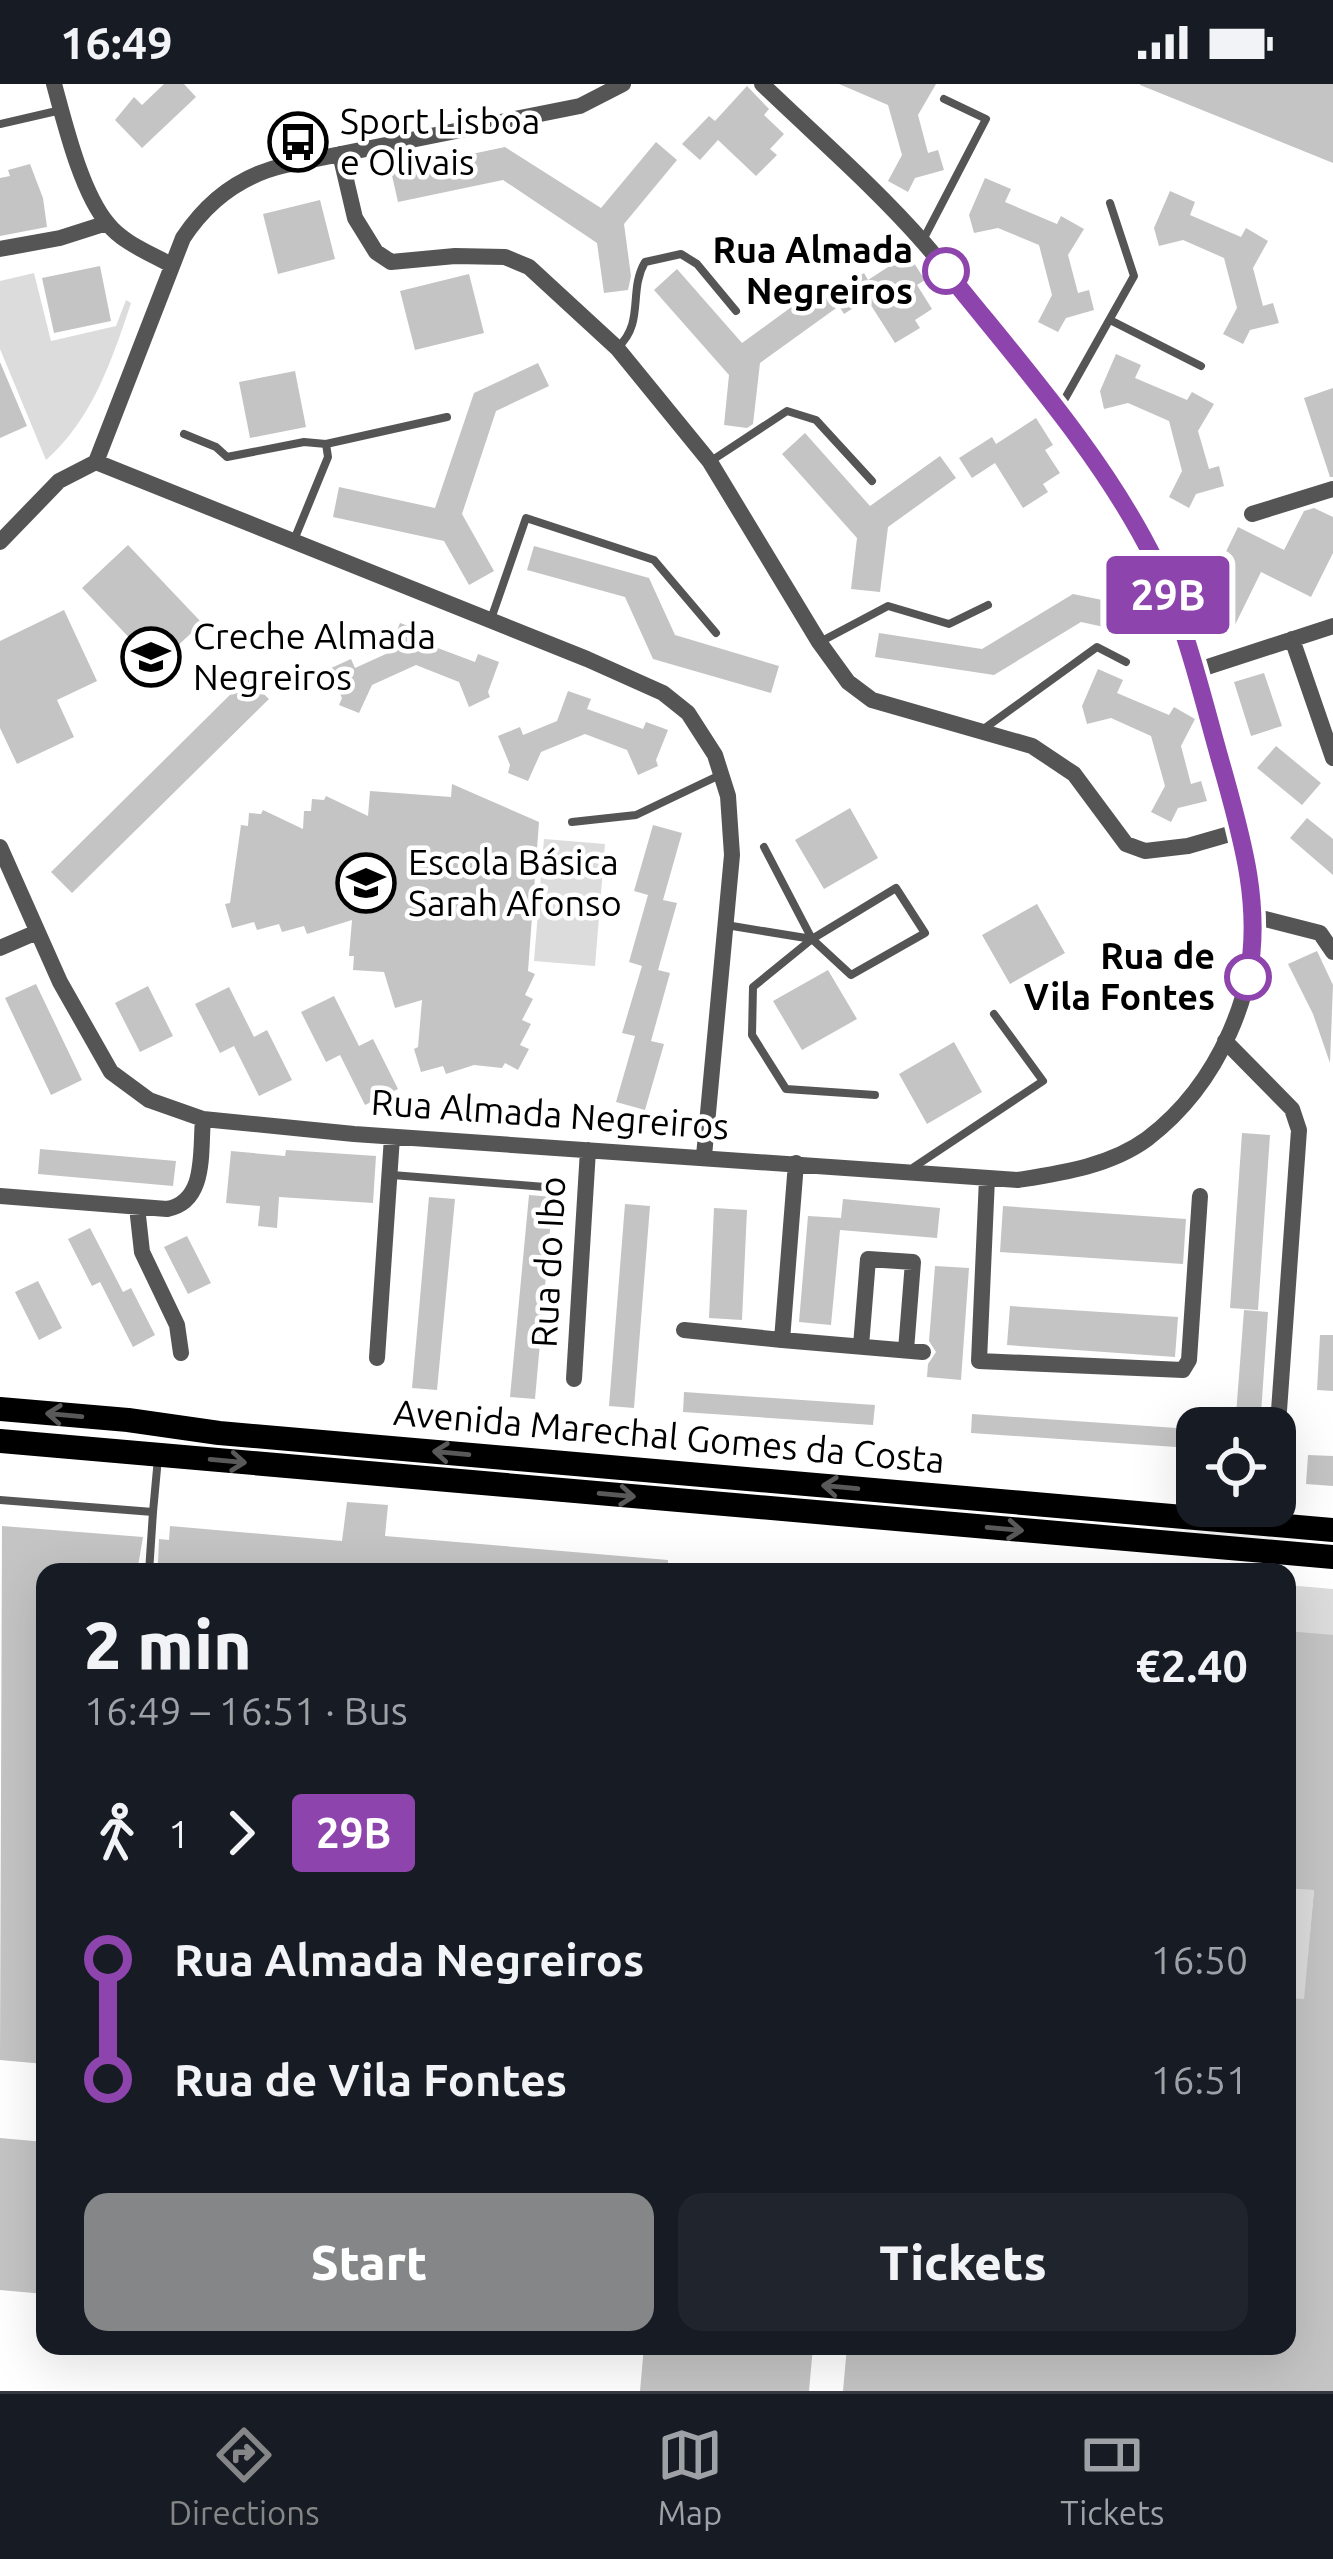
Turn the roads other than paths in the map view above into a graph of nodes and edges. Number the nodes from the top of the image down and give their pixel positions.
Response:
1 (54, 84) edge
2 (622, 84) edge
3 (762, 84) edge
4 (944, 99) dead end
5 (61, 110) junction
6 (0, 124) edge
7 (340, 154) junction
8 (1109, 203) dead end
9 (107, 223) junction
10 (922, 242) junction
11 (0, 249) edge
12 (171, 265) junction
13 (736, 311) dead end
14 (1110, 320) junction
15 (617, 348) junction
16 (1201, 366) dead end
17 (1058, 412) junction
18 (446, 417) dead end
19 (184, 434) dead end
20 (326, 444) junction
21 (96, 462) junction
22 (710, 462) junction
23 (872, 481) dead end
24 (1333, 488) edge
25 (1252, 514) dead end
26 (0, 542) edge
27 (294, 542) junction
28 (988, 605) dead end
29 (491, 621) junction
30 (1333, 626) edge
31 (716, 633) dead end
32 (1292, 639) junction
33 (819, 642) junction
34 (1126, 662) dead end
35 (1195, 670) junction
36 (979, 732) junction
37 (1333, 758) edge
38 (722, 774) junction
39 (572, 822) dead end
40 (1240, 830) junction
41 (0, 847) edge
42 (764, 847) dead end
43 (1253, 916) junction
44 (726, 925) junction
45 (37, 932) junction
46 (812, 939) junction
47 (0, 948) edge
48 (1333, 952) edge
49 (994, 1014) dead end
50 (1226, 1042) junction
51 (875, 1095) dead end
52 (203, 1119) junction
53 (392, 1137) junction
54 (588, 1150) junction
55 (704, 1156) junction
56 (796, 1163) junction
57 (907, 1172) junction
58 (390, 1174) junction
59 (987, 1178) junction
60 (545, 1187) dead end
61 (0, 1196) edge
62 (1200, 1196) dead end
63 (137, 1207) junction
64 (684, 1330) dead end
65 (782, 1340) junction
66 (861, 1346) junction
67 (182, 1353) dead end
68 (377, 1358) dead end
69 (574, 1379) dead end
70 (1279, 1407) edge
71 (0, 1409) edge
72 (0, 1441) edge
73 (158, 1455) junction
74 (0, 1500) edge
75 (154, 1512) junction
76 (1333, 1530) edge
77 (1333, 1557) edge
78 (150, 1563) edge

1 - 5 street
2 - 7 street
3 - 10 street, Rua Almada Negreiros
4 - 10 lane
5 - 6 lane
5 - 9 street
7 - 12 street
7 - 15 street
8 - 14 lane
9 - 11 street
9 - 12 street
10 - 17 street, Rua Almada Negreiros
12 - 21 street
13 - 15 lane
14 - 16 lane
14 - 17 lane
15 - 22 street
17 - 35 street, Rua Almada Negreiros
18 - 20 lane
19 - 20 lane
20 - 27 lane
21 - 26 street
21 - 27 street
22 - 23 lane
22 - 33 street
24 - 25 street
27 - 29 street
28 - 33 lane
29 - 31 lane
29 - 38 street
30 - 32 street
32 - 35 street
32 - 37 street
33 - 36 street
34 - 36 lane
35 - 40 street, Rua Almada Negreiros
36 - 40 street
38 - 39 lane
38 - 44 street
40 - 43 street, Rua Almada Negreiros
41 - 45 street, Rua Almada Negreiros
42 - 46 lane
43 - 48 street
43 - 50 street, Rua Almada Negreiros
44 - 46 lane
44 - 55 street
45 - 47 street
45 - 52 street, Rua Almada Negreiros
46 - 46 lane
46 - 51 lane
49 - 57 lane
50 - 59 street, Rua Almada Negreiros
50 - 70 street
52 - 53 street, Rua Almada Negreiros
52 - 63 street
53 - 54 street, Rua Almada Negreiros
53 - 58 street
54 - 55 street, Rua Almada Negreiros
54 - 69 street, Rua do Ibo
55 - 56 street, Rua Almada Negreiros
56 - 57 street, Rua Almada Negreiros
56 - 65 street
57 - 59 street, Rua Almada Negreiros
58 - 60 lane
58 - 68 street
59 - 62 street
61 - 63 street
63 - 67 street
64 - 65 street
65 - 66 street
66 - 66 street
76 -> 71 main road, Avenida Marechal Gomes da Costa
72 - 73 main road, Avenida Marechal Gomes da Costa
73 - 75 lane
73 -> 77 main road, Avenida Marechal Gomes da Costa
74 - 75 lane
75 - 78 lane

